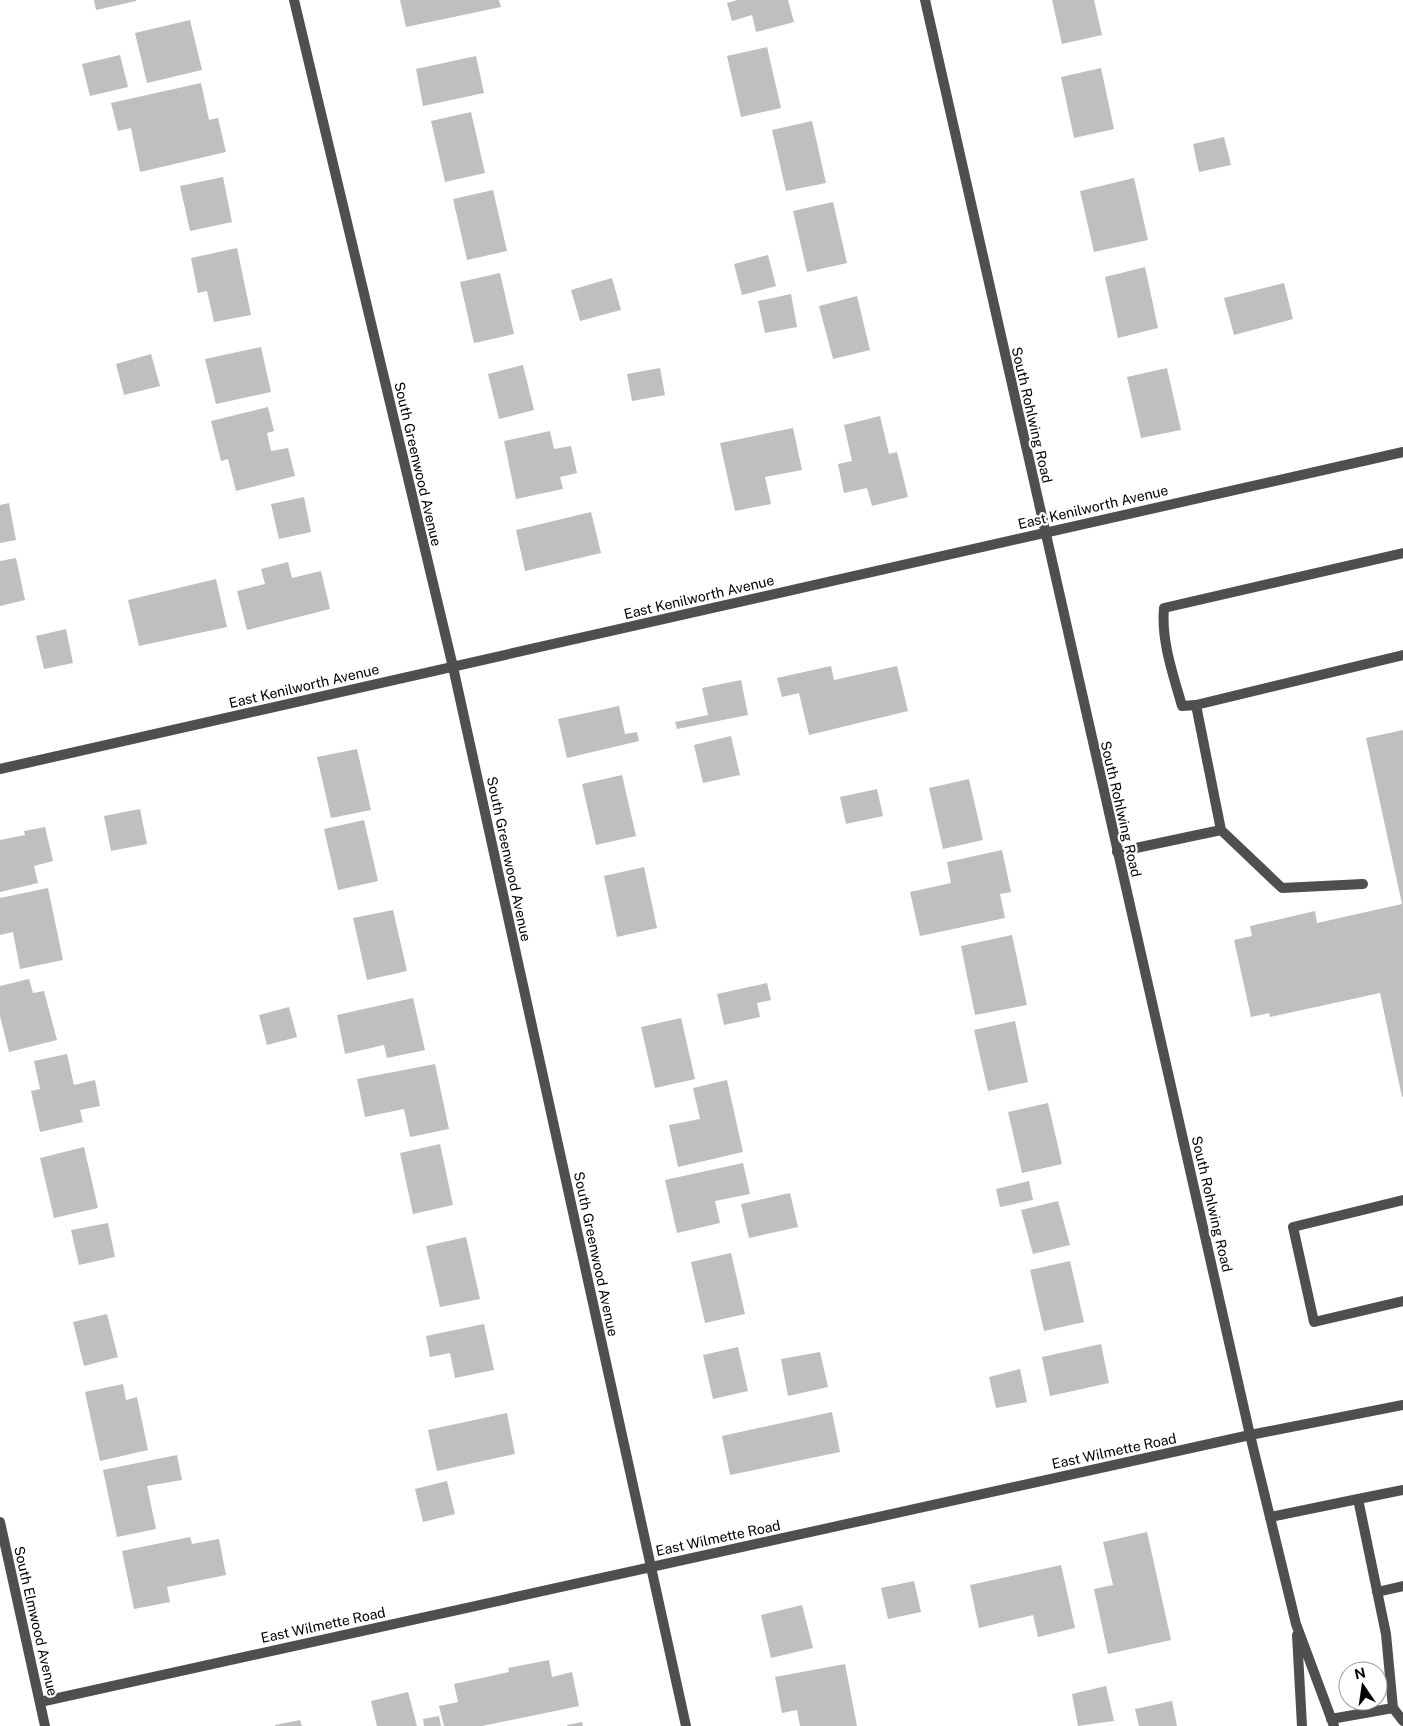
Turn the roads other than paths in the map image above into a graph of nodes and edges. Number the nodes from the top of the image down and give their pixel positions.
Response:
1 (294, 0) edge
2 (925, 0) edge
3 (1403, 452) edge
4 (1044, 533) junction
5 (1403, 553) edge
6 (1403, 655) edge
7 (453, 667) junction
8 (1196, 705) junction
9 (0, 769) edge
10 (1221, 830) junction
11 (1117, 852) junction
12 (1363, 884) dead end
13 (1403, 1200) edge
14 (1403, 1302) edge
15 (1403, 1405) edge
16 (1250, 1435) junction
17 (1403, 1490) edge
18 (1358, 1499) junction
19 (1270, 1517) junction
20 (0, 1522) edge
21 (650, 1567) junction
22 (1403, 1586) edge
23 (1377, 1592) junction
24 (1296, 1624) junction
25 (40, 1702) junction
26 (1393, 1708) junction
27 (1403, 1720) edge
28 (1332, 1723) edge
29 (45, 1726) edge
30 (686, 1726) edge
31 (1302, 1726) edge

1 - 7 street, South Greenwood Avenue
2 - 4 street, South Rohlwing Road
3 - 4 street, East Kenilworth Avenue
4 - 7 street, East Kenilworth Avenue
4 - 11 street, South Rohlwing Road
5 - 8 street
6 - 8 street
7 - 9 street, East Kenilworth Avenue
7 - 21 street, South Greenwood Avenue
8 - 10 street
10 - 11 street
10 - 12 street
11 - 16 street, South Rohlwing Road
13 - 14 street
15 - 16 street, East Wilmette Road
16 - 19 street, South Rohlwing Road
16 - 21 street, East Wilmette Road
17 - 18 street
18 - 19 street
18 - 23 street
19 - 24 street, South Rohlwing Road
20 - 25 street, South Elmwood Avenue
21 - 25 street, East Wilmette Road
21 - 30 street, South Greenwood Avenue
22 - 23 street
23 - 26 street
24 - 28 street, South Rohlwing Road
24 - 31 street, South Rohlwing Road
25 - 29 street, South Elmwood Avenue
26 - 27 street
26 - 28 street

